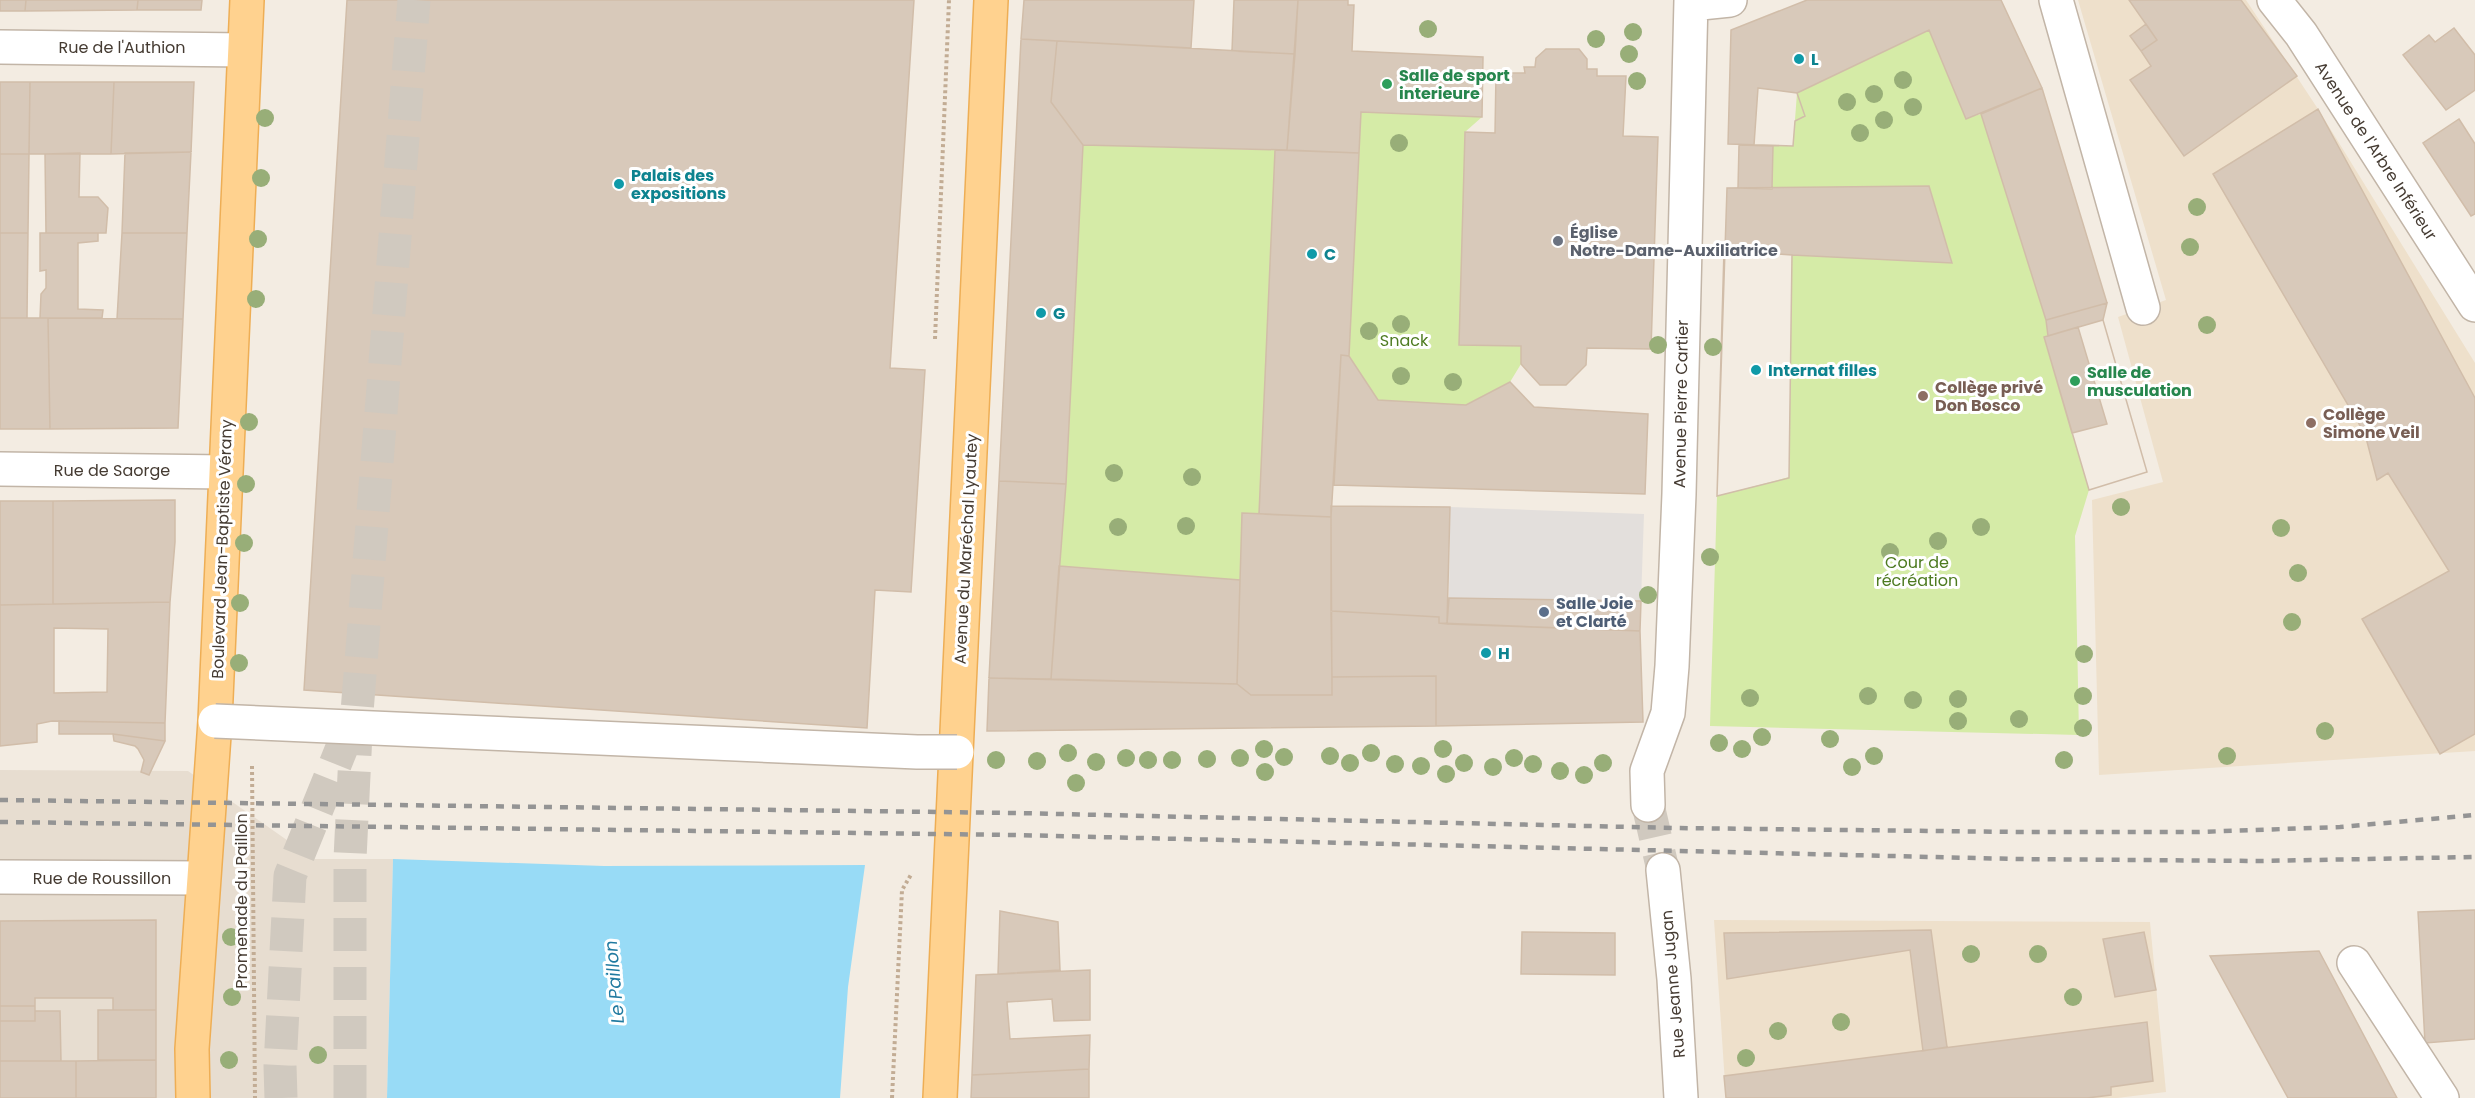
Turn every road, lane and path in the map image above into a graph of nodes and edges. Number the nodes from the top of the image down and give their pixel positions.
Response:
1 (248, 0) edge
2 (949, 0) edge
3 (991, 0) edge
4 (1730, 0) edge
5 (2056, 0) edge
6 (2274, 0) edge
7 (1691, 2) edge
8 (0, 46) edge
9 (244, 50) junction
10 (2475, 305) edge
11 (2143, 308) dead end
12 (934, 346) dead end
13 (0, 469) edge
14 (225, 472) junction
15 (214, 721) junction
16 (957, 752) junction
17 (1648, 805) tunnel mouth
18 (914, 870) dead end
19 (1663, 870) tunnel mouth
20 (0, 877) edge
21 (203, 878) junction
22 (2354, 963) dead end
23 (193, 1098) edge
24 (255, 1098) edge
25 (892, 1098) edge
26 (940, 1098) edge
27 (1681, 1098) edge
28 (2442, 1098) edge

1 - 9 main road, Boulevard Jean-Baptiste Vérany
2 - 12 path
3 - 16 main road, Avenue du Maréchal Lyautey
4 - 7 street
5 - 11 street
6 - 10 street, Avenue de l'Arbre Inférieur
7 - 17 street, Avenue Pierre Cartier
8 - 9 street, Rue de l'Authion
9 - 14 main road, Boulevard Jean-Baptiste Vérany
13 - 14 street, Rue de Saorge
14 - 15 main road, Boulevard Jean-Baptiste Vérany
15 - 16 street, bridge
15 - 21 main road, Boulevard Jean-Baptiste Vérany
15 - 24 path, Promenade du Paillon
16 - 26 main road, Avenue du Maréchal Lyautey
18 - 25 path
19 - 27 street, Rue Jeanne Jugan
20 - 21 street, Rue de Roussillon
21 - 23 main road, Boulevard Jean-Baptiste Vérany
22 - 28 street

